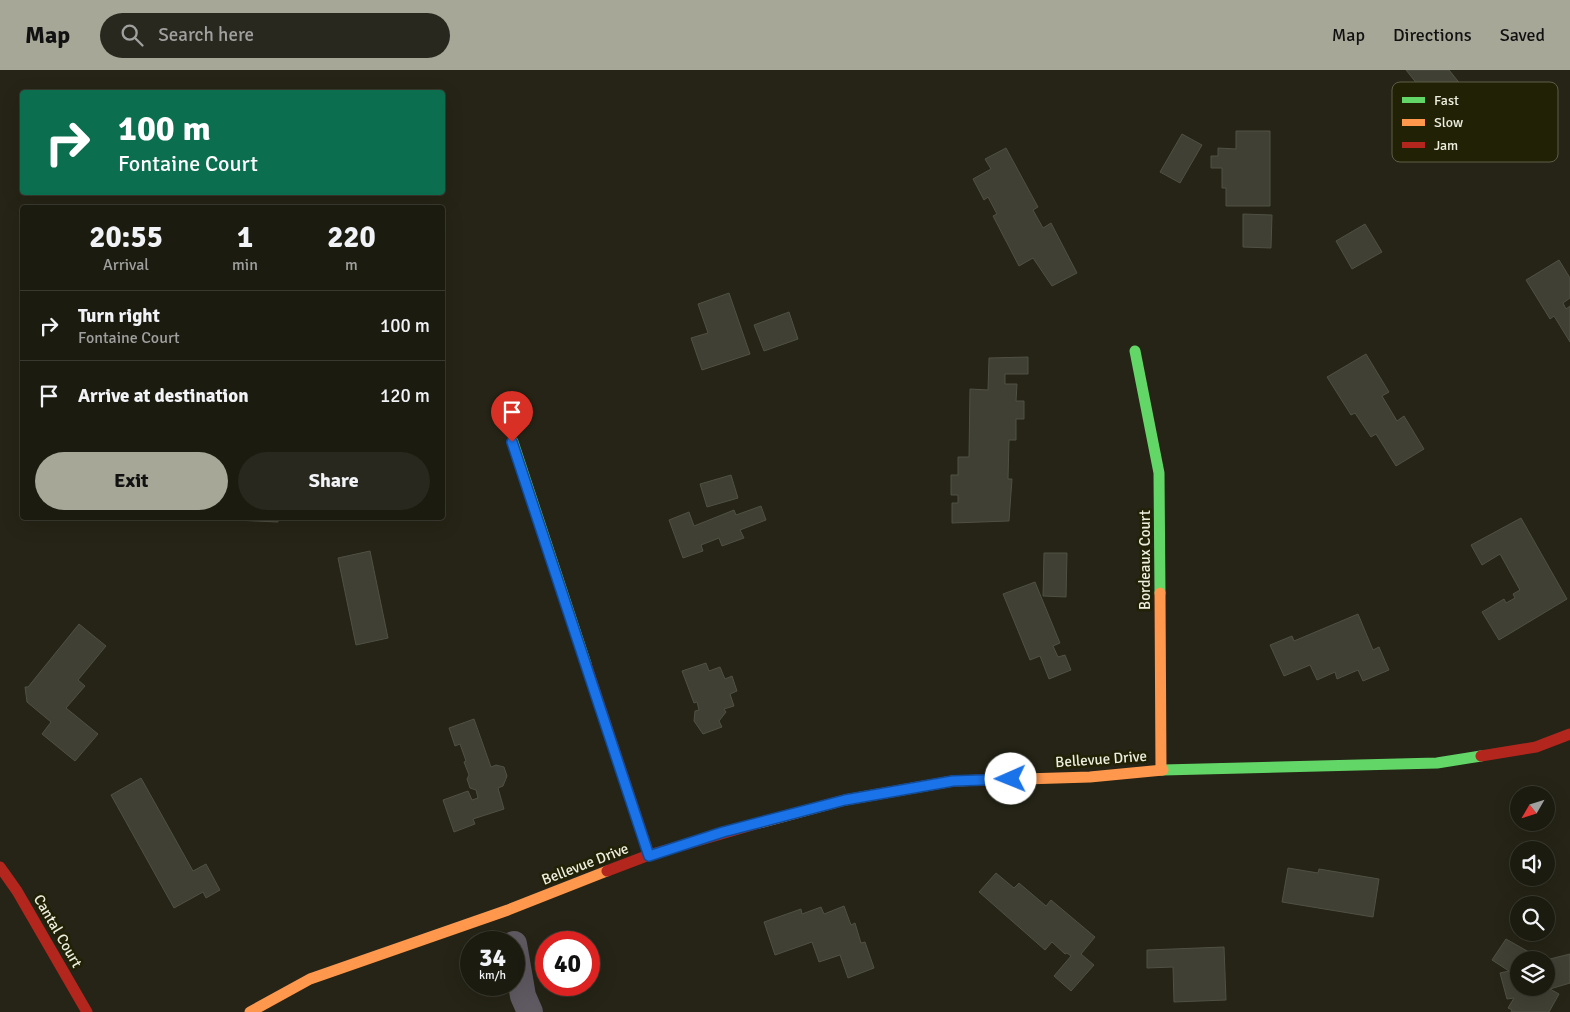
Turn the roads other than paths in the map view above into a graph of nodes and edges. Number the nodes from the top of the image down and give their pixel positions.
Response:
1 (1135, 351) dead end
2 (512, 442) dead end
3 (1570, 734) edge
4 (1161, 770) junction
5 (649, 856) junction
6 (0, 867) edge
7 (508, 910) junction
8 (512, 931) edge
9 (523, 996) edge
10 (87, 1012) edge
11 (250, 1012) edge
12 (530, 1012) edge

1 - 4 street, Bordeaux Court
2 - 5 street
3 - 4 street, Bellevue Drive
4 - 5 street, Bellevue Drive
5 - 7 street, Bellevue Drive
6 - 10 street, Cantal Court
7 - 8 street
7 - 11 street, Bellevue Drive
9 - 12 street

